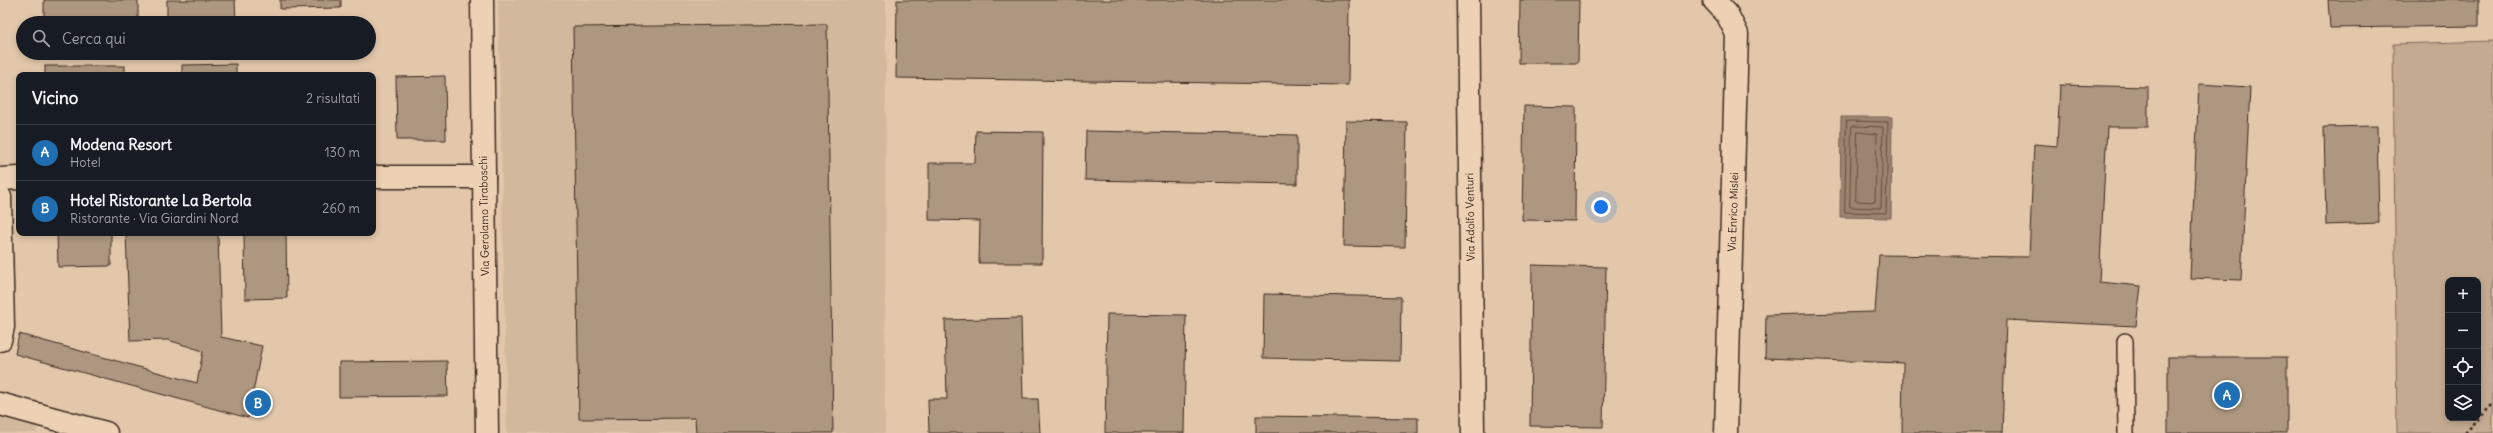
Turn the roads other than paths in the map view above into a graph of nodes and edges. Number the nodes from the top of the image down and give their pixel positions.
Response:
1 (482, 0) edge
2 (1468, 0) edge
3 (1714, 0) edge
4 (376, 177) edge
5 (484, 177) junction
6 (0, 178) edge
7 (16, 178) edge
8 (0, 197) edge
9 (0, 340) edge
10 (2125, 341) dead end
11 (0, 404) edge
12 (106, 433) edge
13 (487, 433) edge
14 (1473, 433) edge
15 (1726, 433) edge
16 (2126, 433) edge

1 - 5 street, Via Gerolamo Tiraboschi
2 - 14 street, Via Adolfo Venturi
3 - 15 street, Via Enrico Mislei
4 - 5 street
5 - 13 street, Via Gerolamo Tiraboschi
6 - 7 street
8 - 9 street
10 - 16 lane
11 - 12 street

